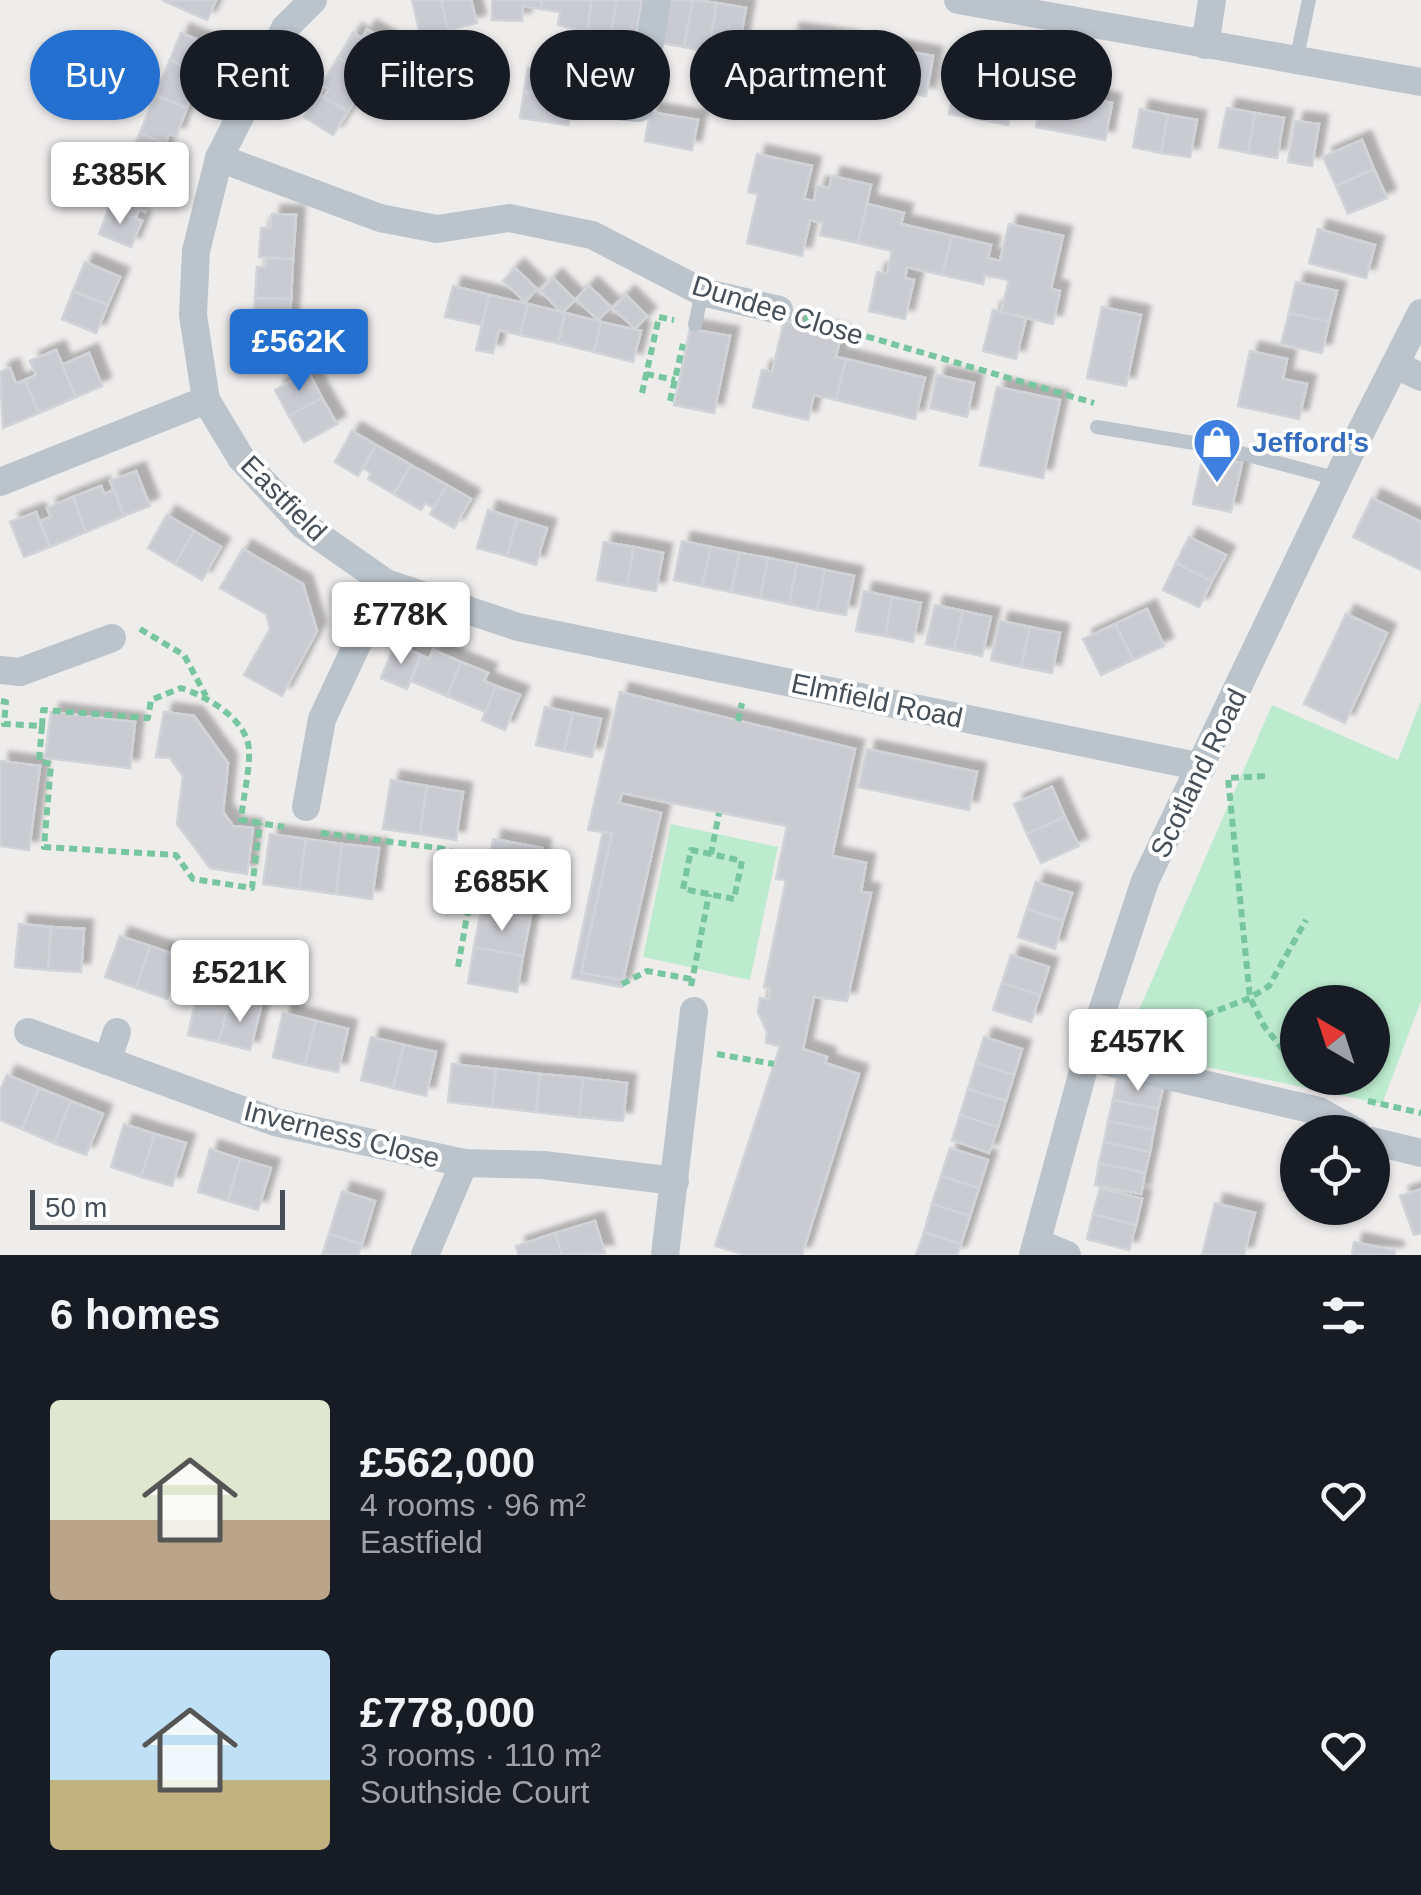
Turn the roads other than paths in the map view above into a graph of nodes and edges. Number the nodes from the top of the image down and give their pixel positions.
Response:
1 (313, 0) edge
2 (657, 0) edge
3 (958, 0) edge
4 (1212, 0) edge
5 (1309, 0) edge
6 (652, 30) edge
7 (1205, 45) junction
8 (1296, 61) junction
9 (1421, 82) edge
10 (219, 158) junction
11 (702, 292) junction
12 (779, 310) road end
13 (1421, 313) edge
14 (691, 324) road end
15 (1408, 371) edge
16 (206, 400) junction
17 (1097, 428) dead end
18 (1338, 479) junction
19 (0, 482) edge
20 (386, 583) junction
21 (551, 634) joint
22 (112, 638) road end
23 (0, 670) edge
24 (1202, 767) junction
25 (297, 818) road end
26 (694, 1011) road end
27 (28, 1032) dead end
28 (117, 1032) dead end
29 (1087, 1057) junction
30 (107, 1062) junction
31 (1326, 1115) edge
32 (1390, 1145) edge
33 (1421, 1153) edge
34 (464, 1163) junction
35 (675, 1181) junction
36 (1036, 1249) edge
37 (425, 1255) edge
38 (665, 1255) edge
39 (1067, 1255) edge

1 - 10 street, Eastfield
2 - 6 street
3 - 7 street
4 - 7 street
5 - 8 lane
7 - 8 street
8 - 9 street
10 - 11 street, Dundee Close
10 - 16 street, Eastfield
11 - 12 street, Dundee Close
11 - 14 lane
13 - 15 street, Scotland Road
15 - 18 street, Scotland Road
16 - 19 street
16 - 20 street, Eastfield
17 - 18 lane
18 - 24 street, Scotland Road
20 - 21 street, Eastfield
20 - 25 street
21 - 24 street, Elmfield Road
22 - 23 street
24 - 29 street, Scotland Road
26 - 35 street
27 - 30 street, Inverness Close
28 - 30 street
29 - 31 street
29 - 36 street, Scotland Road
30 - 34 street, Inverness Close
32 - 33 street
34 - 35 street, Inverness Close
34 - 37 street, Inverness Close
35 - 38 street
36 - 39 street

